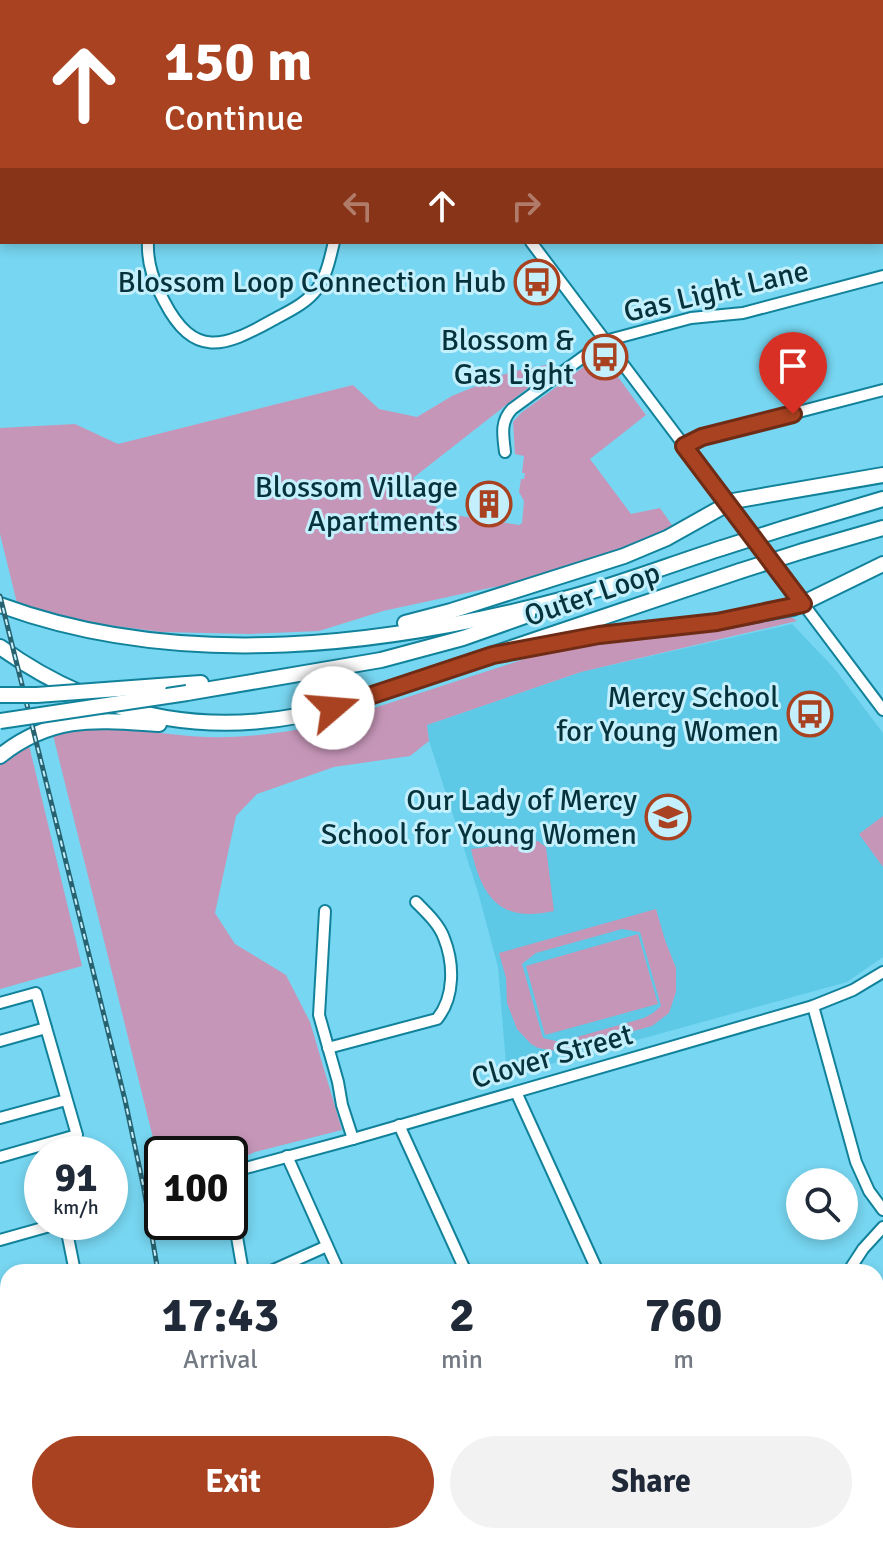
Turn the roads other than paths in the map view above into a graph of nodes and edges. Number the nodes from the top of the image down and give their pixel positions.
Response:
1 (148, 244) edge
2 (333, 244) edge
3 (532, 244) edge
4 (883, 276) edge
5 (605, 341) junction
6 (883, 390) edge
7 (684, 446) junction
8 (505, 452) dead end
9 (883, 475) edge
10 (883, 499) edge
11 (727, 504) junction
12 (883, 528) edge
13 (883, 564) edge
14 (623, 582) junction
15 (803, 604) junction
16 (0, 605) edge
17 (278, 644) junction
18 (0, 647) edge
19 (480, 659) junction
20 (309, 673) junction
21 (0, 695) edge
22 (883, 710) edge
23 (0, 721) edge
24 (244, 722) junction
25 (0, 756) edge
26 (416, 902) dead end
27 (325, 911) dead end
28 (883, 972) edge
29 (0, 1003) edge
30 (813, 1006) junction
31 (46, 1028) junction
32 (0, 1041) edge
33 (328, 1048) junction
34 (516, 1092) junction
35 (66, 1100) junction
36 (0, 1118) edge
37 (399, 1125) junction
38 (353, 1139) junction
39 (287, 1156) junction
40 (0, 1157) edge
41 (248, 1167) edge
42 (883, 1210) edge
43 (883, 1227) edge
44 (24, 1233) edge
45 (0, 1240) edge
46 (68, 1240) edge
47 (238, 1240) edge
48 (327, 1246) junction
49 (73, 1264) edge
50 (242, 1264) edge
51 (287, 1264) edge
52 (335, 1264) edge
53 (462, 1264) edge
54 (594, 1264) edge
55 (853, 1264) edge

1 - 2 street
3 - 5 street
4 - 5 street, Gas Light Lane
5 - 7 street
5 - 8 street
6 - 7 street
7 - 11 street
9 - 11 highway
10 - 14 highway, Outer Loop, bridge
11 - 15 street
11 - 17 highway
12 - 19 highway, Outer Loop, bridge
13 - 15 highway
14 - 17 highway, Outer Loop
14 - 20 highway
15 - 19 highway
15 - 22 street
16 - 17 highway, Outer Loop
18 - 24 highway, Outer Loop
19 - 24 highway, Outer Loop
20 - 21 highway, bridge
20 - 23 highway, bridge
24 - 25 highway
26 - 33 street
27 - 33 street
28 - 30 street, Clover Street
29 - 31 street
30 - 34 street, Clover Street
30 - 42 street
31 - 32 street
31 - 35 street
33 - 38 street
34 - 37 street, Clover Street
34 - 54 street
35 - 36 street
35 - 40 street
37 - 38 street, Clover Street
37 - 53 street
38 - 39 street, Clover Street
39 - 41 street, Clover Street
39 - 48 street
43 - 55 street
44 - 45 street
46 - 49 street
47 - 50 street
48 - 51 street
48 - 52 street

